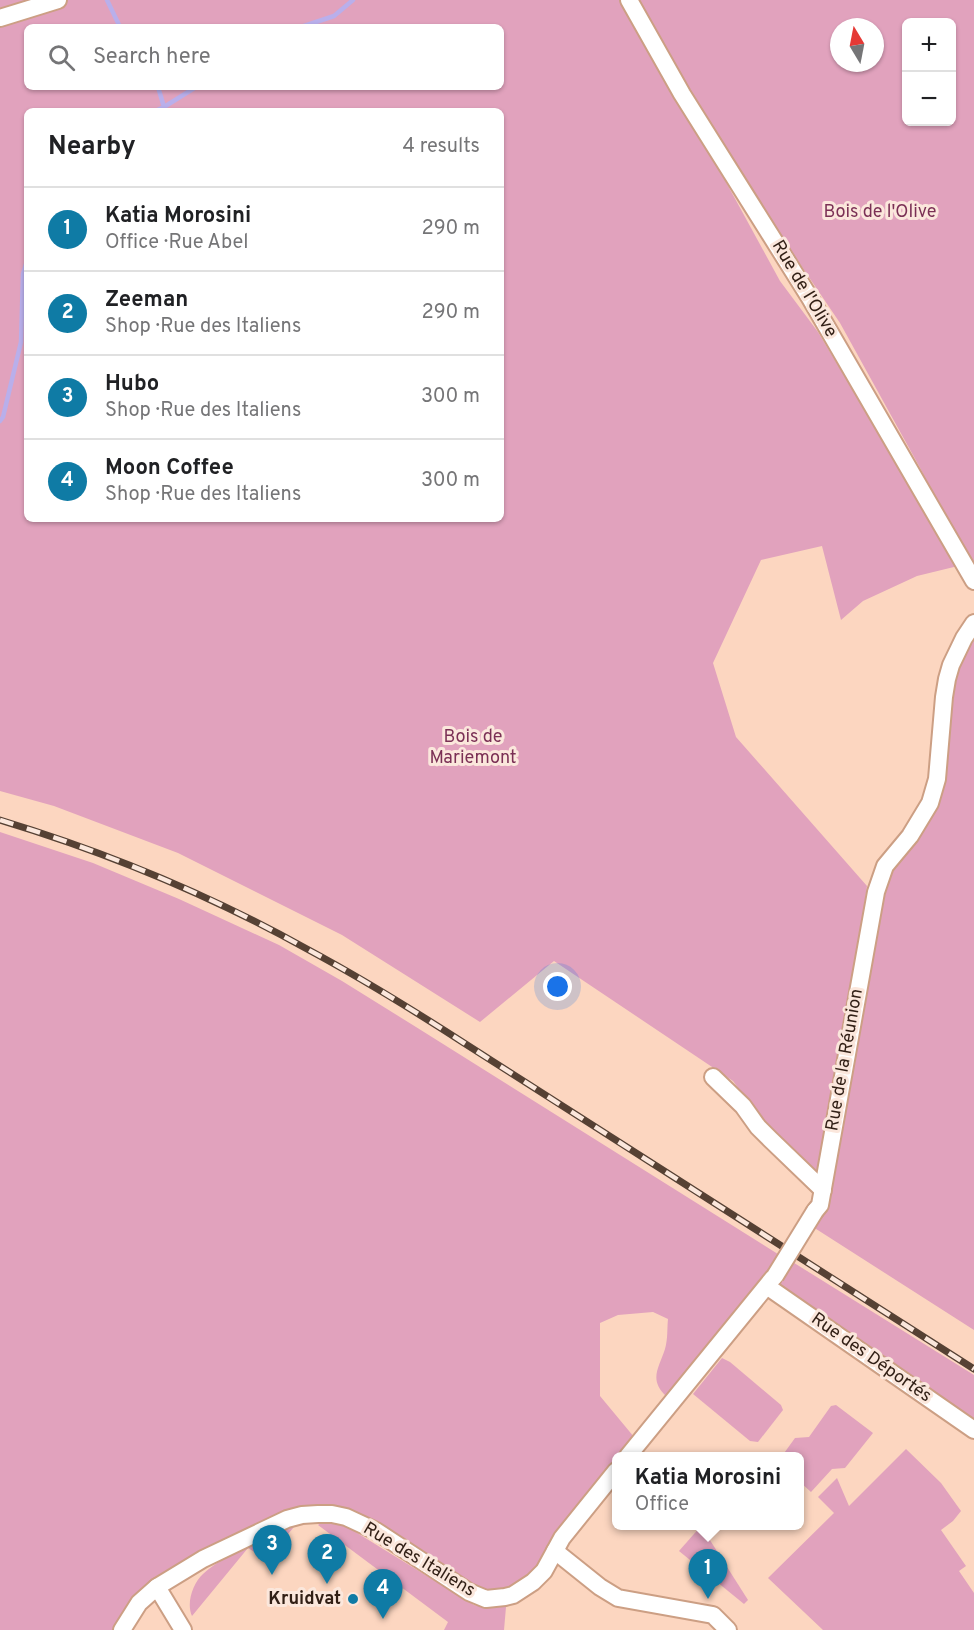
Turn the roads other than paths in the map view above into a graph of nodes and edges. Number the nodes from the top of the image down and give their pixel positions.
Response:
1 (58, 0) edge
2 (629, 0) edge
3 (0, 18) edge
4 (974, 581) edge
5 (974, 623) edge
6 (713, 1077) dead end
7 (823, 1190) junction
8 (772, 1281) junction
9 (974, 1430) edge
10 (631, 1452) edge
11 (612, 1476) edge
12 (555, 1551) junction
13 (157, 1587) junction
14 (122, 1630) edge
15 (183, 1630) edge
16 (728, 1630) edge

1 - 3 street
2 - 4 street, Rue de l'Olive
5 - 7 street, Rue de la Réunion
6 - 7 street
7 - 8 street, Rue de la Réunion, bridge
8 - 9 street, Rue des Déportés
8 - 10 street, Rue de la Réunion
11 - 12 street
12 - 13 street, Rue des Italiens
12 - 16 street
13 - 14 street, Rue des Italiens
13 - 15 street

